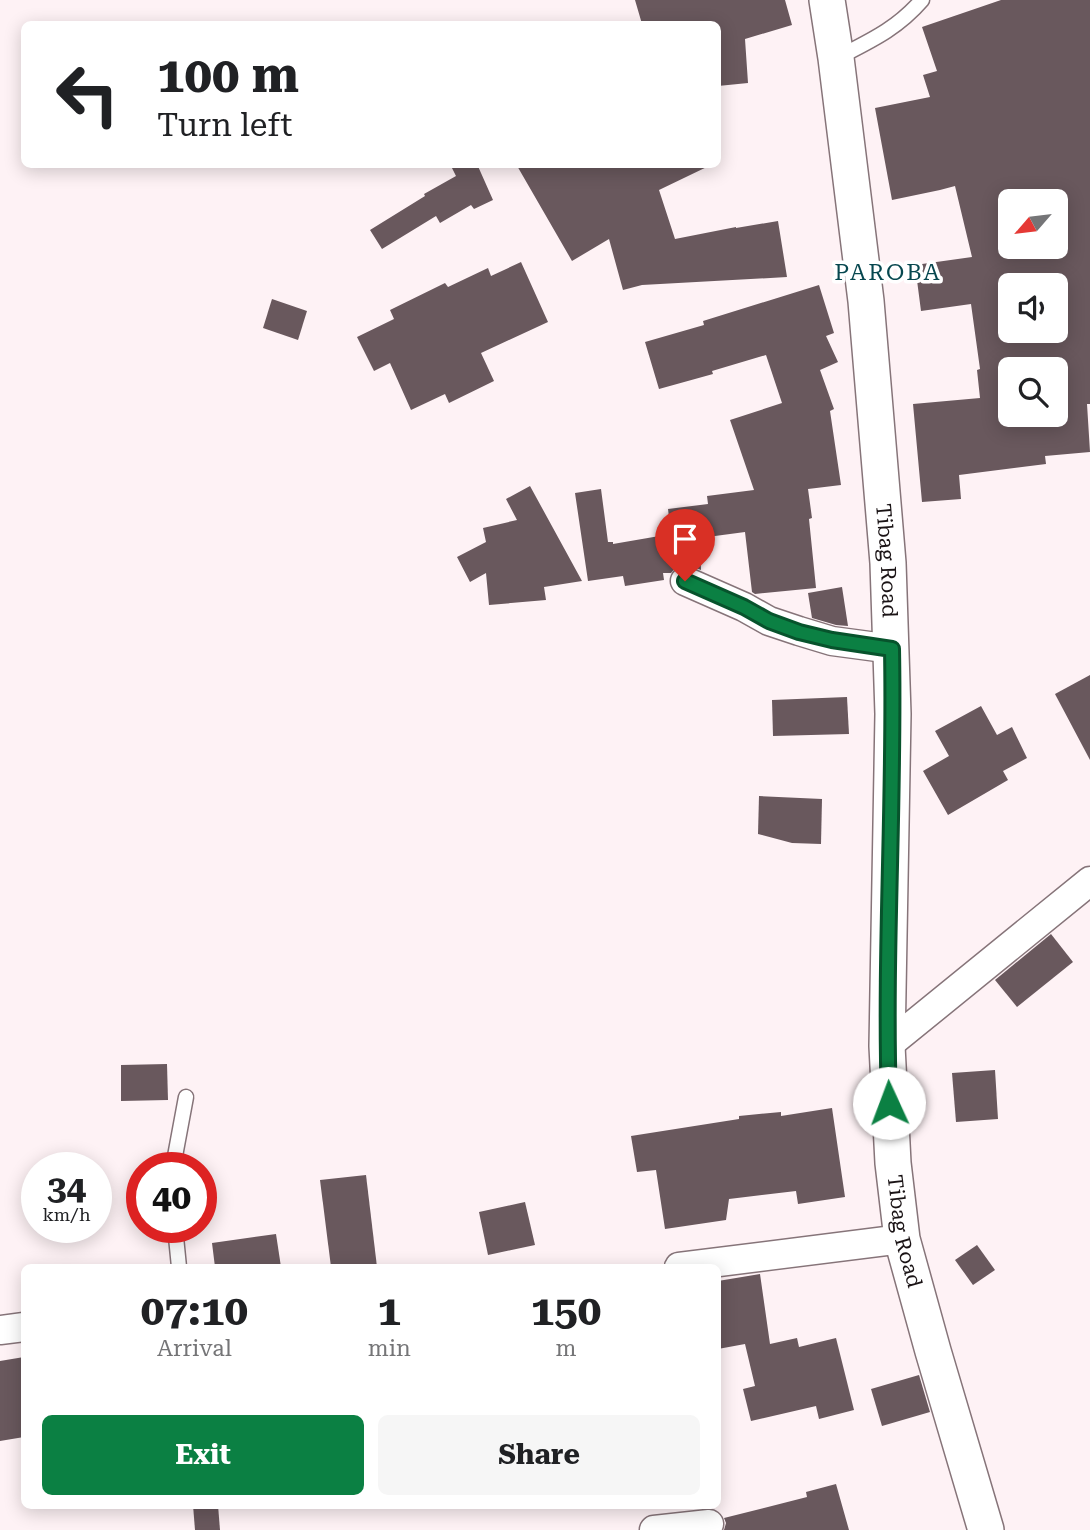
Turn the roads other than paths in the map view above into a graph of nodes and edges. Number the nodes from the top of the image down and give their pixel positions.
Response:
1 (827, 0) edge
2 (922, 0) edge
3 (836, 58) junction
4 (685, 581) dead end
5 (892, 649) junction
6 (1090, 881) edge
7 (887, 1046) junction
8 (186, 1097) dead end
9 (176, 1152) edge
10 (902, 1239) junction
11 (176, 1243) edge
12 (178, 1264) edge
13 (702, 1264) edge
14 (21, 1327) edge
15 (0, 1330) edge
16 (708, 1520) edge
17 (654, 1530) edge
18 (986, 1530) edge

1 - 3 street, Tibag Road
2 - 3 lane
3 - 5 street, Tibag Road
4 - 5 street
5 - 7 street, Tibag Road
6 - 7 street
7 - 10 street, Tibag Road
8 - 9 lane
10 - 13 street
10 - 18 street, Tibag Road
11 - 12 lane
14 - 15 street
16 - 17 street

